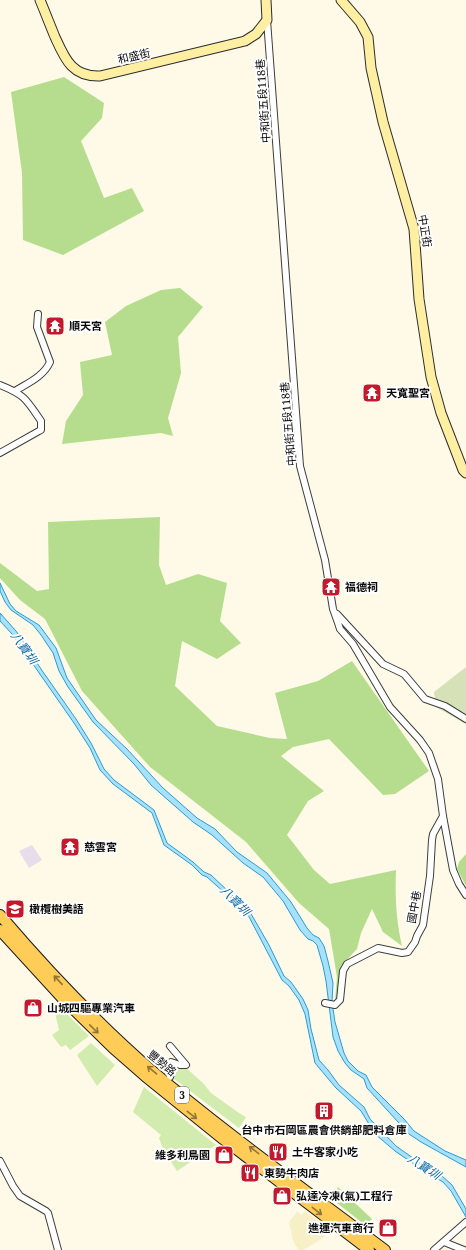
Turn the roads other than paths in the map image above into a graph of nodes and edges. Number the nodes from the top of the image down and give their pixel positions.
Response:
1 (40, 0) edge
2 (266, 0) edge
3 (341, 0) edge
4 (267, 20) junction
5 (38, 314) dead end
6 (0, 385) edge
7 (15, 391) junction
8 (0, 452) edge
9 (466, 473) edge
10 (333, 609) junction
11 (466, 719) edge
12 (443, 816) junction
13 (466, 895) edge
14 (0, 915) edge
15 (3, 931) edge
16 (326, 1003) dead end
17 (170, 1046) dead end
18 (170, 1077) dead end
19 (0, 1162) edge
20 (466, 1222) edge
21 (444, 1242) junction
22 (58, 1250) edge
23 (369, 1250) edge
24 (385, 1250) edge
25 (434, 1250) edge
26 (464, 1250) edge

1 - 4 street, 和盛街
2 - 4 street
3 - 9 street, 中正街
4 - 10 street, 中和街五段118巷
5 - 7 street
6 - 7 street
7 - 8 street
10 - 11 street
10 - 12 street, 中和街五段118巷
12 - 13 street, 中和街五段118巷
12 - 16 street, 國中巷
14 - 15 main road, 豐勢路 / 3
15 -> 23 main road, 豐勢路 / 3
24 -> 15 main road, 豐勢路 / 3
17 - 18 street
19 - 22 street
20 - 21 street
21 - 25 street
21 - 26 street

